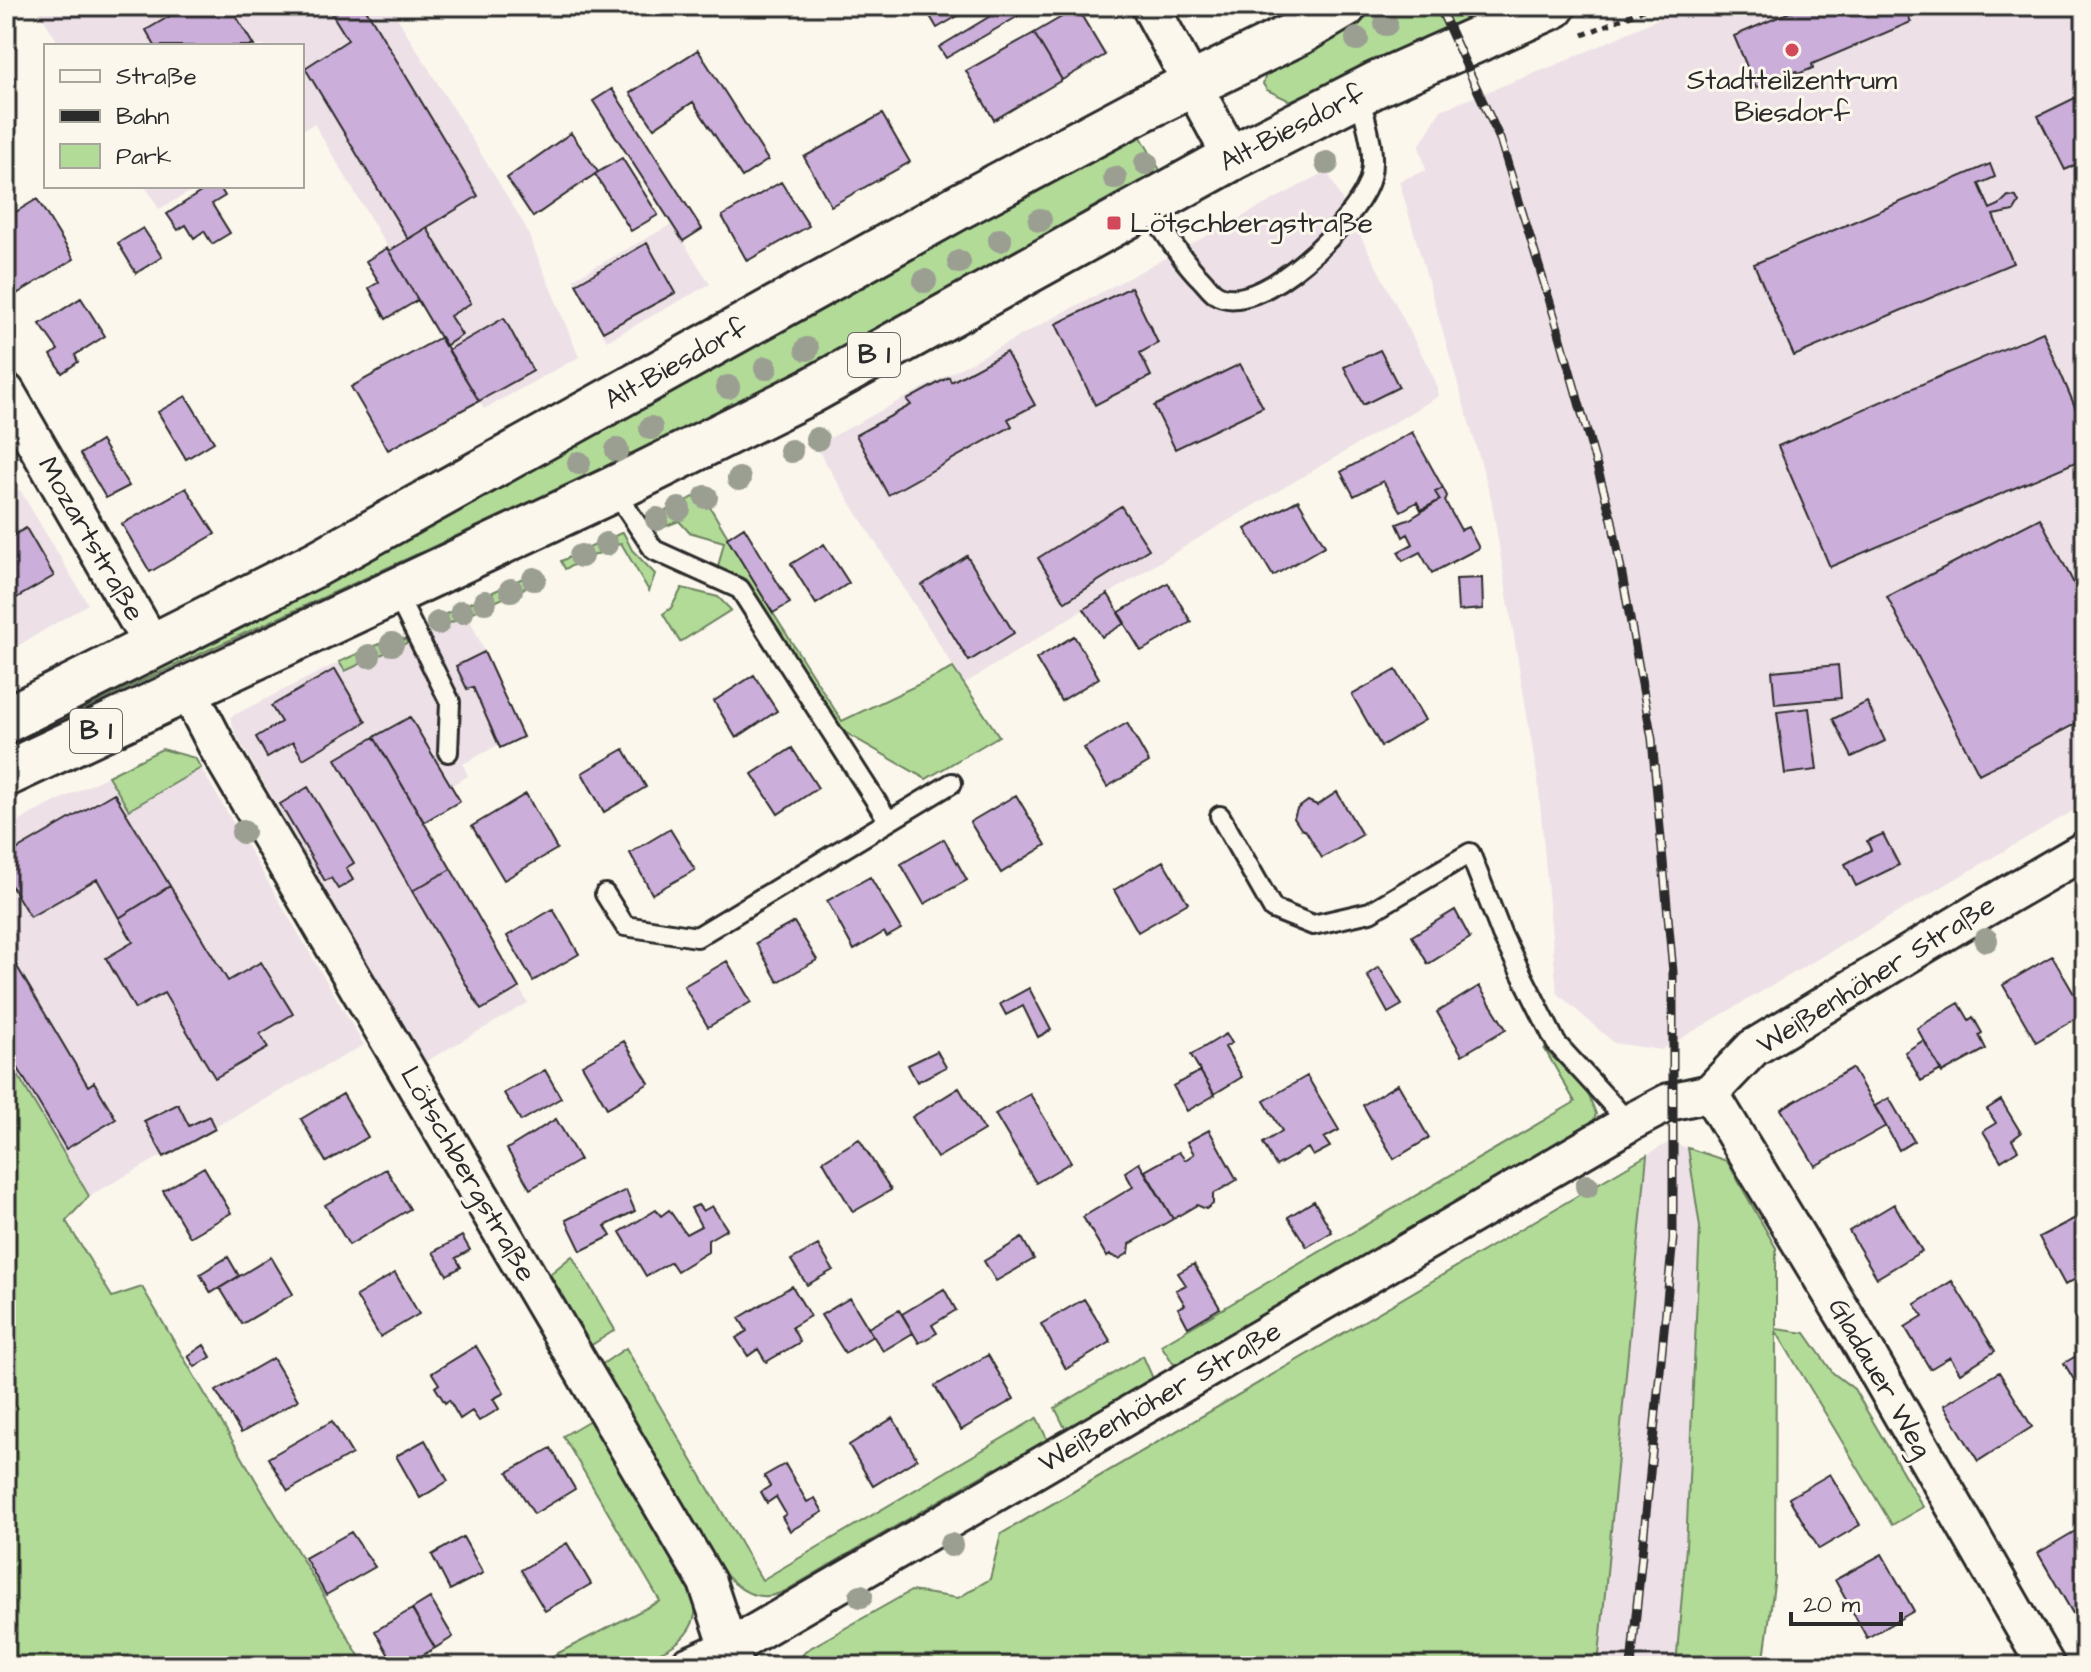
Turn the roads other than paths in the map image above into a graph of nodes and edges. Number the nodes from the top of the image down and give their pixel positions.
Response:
1 (1150, 6) edge
2 (1344, 6) edge
3 (1553, 6) edge
4 (1193, 85) junction
5 (1359, 94) junction
6 (1232, 158) junction
7 (1147, 205) junction
8 (6, 392) edge
9 (614, 489) junction
10 (395, 591) junction
11 (152, 645) junction
12 (187, 688) junction
13 (6, 720) edge
14 (448, 752) dead end
15 (6, 774) edge
16 (952, 783) dead end
17 (1220, 816) dead end
18 (888, 820) junction
19 (2085, 850) edge
20 (605, 894) dead end
21 (1710, 1093) junction
22 (1629, 1123) junction
23 (732, 1657) edge
24 (688, 1666) edge
25 (2046, 1666) edge

1 - 4 street
2 - 4 main road, Alt-Biesdorf / B 1
3 - 5 main road, Alt-Biesdorf / B 1
4 - 6 street
4 - 11 main road, Alt-Biesdorf / B 1
5 - 6 main road, Alt-Biesdorf / B 1
5 - 7 lane
6 - 7 main road, Alt-Biesdorf / B 1
7 - 9 main road, Alt-Biesdorf / B 1
8 - 11 street, Mozartstraße
9 - 10 main road, Alt-Biesdorf / B 1
9 - 18 lane
10 - 12 main road, Alt-Biesdorf / B 1
10 - 14 lane
11 - 13 main road, Alt-Biesdorf / B 1
12 - 15 main road, Alt-Biesdorf / B 1
12 - 23 street, Lötschbergstraße
16 - 18 lane
17 - 22 lane
18 - 20 lane
19 - 21 street, Weißenhöher Straße
21 - 22 street, Weißenhöher Straße
21 - 25 street, Gladauer Weg
22 - 23 street, Weißenhöher Straße
23 - 24 street, Weißenhöher Straße

